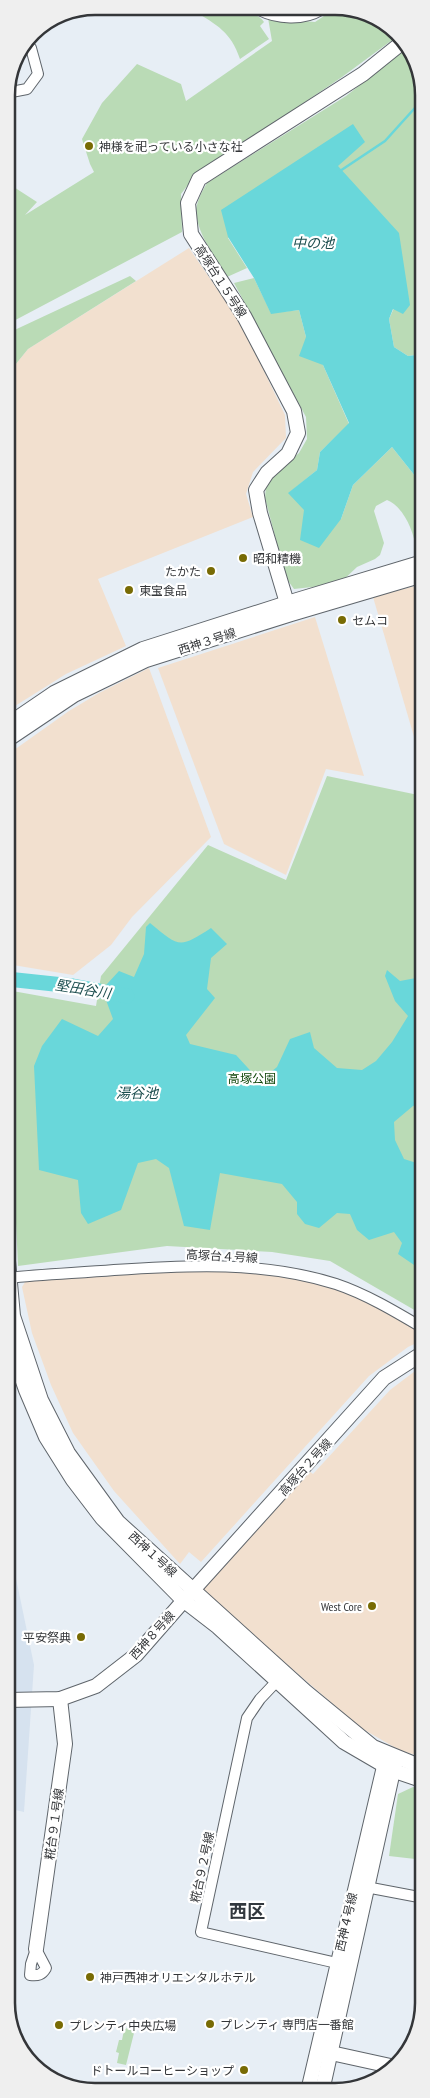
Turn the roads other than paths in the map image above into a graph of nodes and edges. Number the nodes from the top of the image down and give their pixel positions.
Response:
1 (272, 15) edge
2 (306, 15) edge
3 (398, 46) edge
4 (31, 47) edge
5 (15, 91) edge
6 (415, 564) edge
7 (415, 577) edge
8 (287, 603) junction
9 (15, 720) edge
10 (15, 735) edge
11 (15, 1278) edge
12 (15, 1322) edge
13 (415, 1324) edge
14 (415, 1358) edge
15 (15, 1359) edge
16 (188, 1595) junction
17 (277, 1681) junction
18 (56, 1699) junction
19 (15, 1700) edge
20 (390, 1762) junction
21 (415, 1766) edge
22 (415, 1776) edge
23 (366, 1887) junction
24 (415, 1896) edge
25 (36, 1949) dead end
26 (337, 1963) junction
27 (324, 2052) junction
28 (385, 2065) edge
29 (311, 2083) edge
30 (322, 2083) edge

1 - 2 street
3 - 8 street, 高塚台１５号線
4 - 5 street
6 - 8 street, 西神３号線
7 - 10 street, 西神３号線
8 - 9 street, 西神３号線
11 - 13 street, 高塚台４号線
12 - 16 street, 西神１号線
14 - 16 street, 高塚台２号線
15 - 16 street, 西神１号線
16 - 17 street, 西神１号線
16 - 18 street, 西神８号線
16 - 20 street, 西神１号線
17 - 20 street, 西神１号線
17 - 26 street, 糀台９２号線
18 - 19 street, 西神８号線
18 - 25 street, 糀台９１号線
20 - 21 street, 西神１号線
20 - 22 street, 西神１号線
20 - 23 street, 西神４号線
20 - 26 street, 西神４号線
23 - 24 street
23 - 27 street, 西神４号線
26 - 27 street, 西神４号線
27 - 28 street
27 - 29 street, 西神４号線
27 - 30 street, 西神４号線

